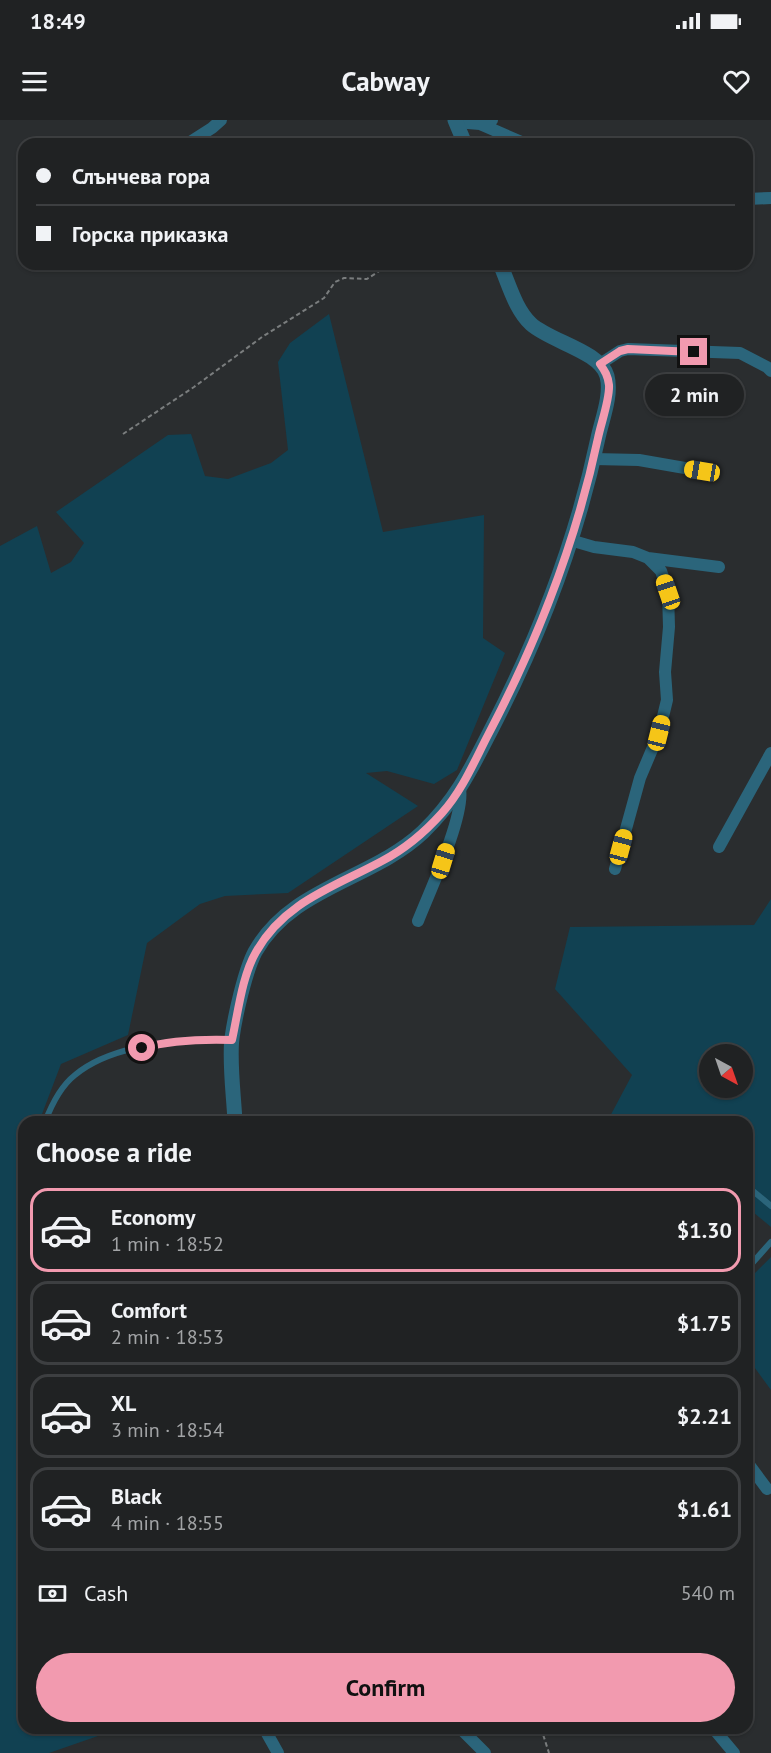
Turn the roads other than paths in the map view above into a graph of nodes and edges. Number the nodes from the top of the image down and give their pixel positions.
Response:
1 (221, 120) edge
2 (456, 121) edge
3 (486, 122) edge
4 (196, 138) edge
5 (463, 138) edge
6 (515, 138) edge
7 (771, 198) edge
8 (753, 199) edge
9 (503, 270) edge
10 (600, 364) junction
11 (771, 371) edge
12 (594, 459) junction
13 (702, 471) dead end
14 (570, 540) junction
15 (648, 558) junction
16 (719, 567) dead end
17 (771, 753) edge
18 (460, 789) junction
19 (719, 847) dead end
20 (615, 869) dead end
21 (418, 921) dead end
22 (232, 1040) junction
23 (48, 1116) edge
24 (235, 1116) edge
25 (753, 1191) edge
26 (771, 1206) edge
27 (771, 1242) edge
28 (753, 1262) edge
29 (753, 1471) edge
30 (766, 1490) dead end
31 (267, 1734) edge
32 (466, 1734) edge
33 (718, 1734) edge
34 (278, 1753) edge
35 (485, 1753) edge
36 (734, 1753) edge

1 - 4 street
2 - 3 street
2 - 5 street
3 - 6 street
7 - 8 street
9 - 10 street
10 - 11 street
10 - 12 street
12 - 13 street
12 - 14 street
14 - 15 street
14 - 18 street
15 - 16 street
15 - 20 street
17 - 19 street
18 - 21 street
18 - 22 street
22 - 23 lane
22 - 24 street
25 - 26 lane
27 - 28 lane
29 - 30 street
31 - 34 street
32 - 35 street
33 - 36 street

